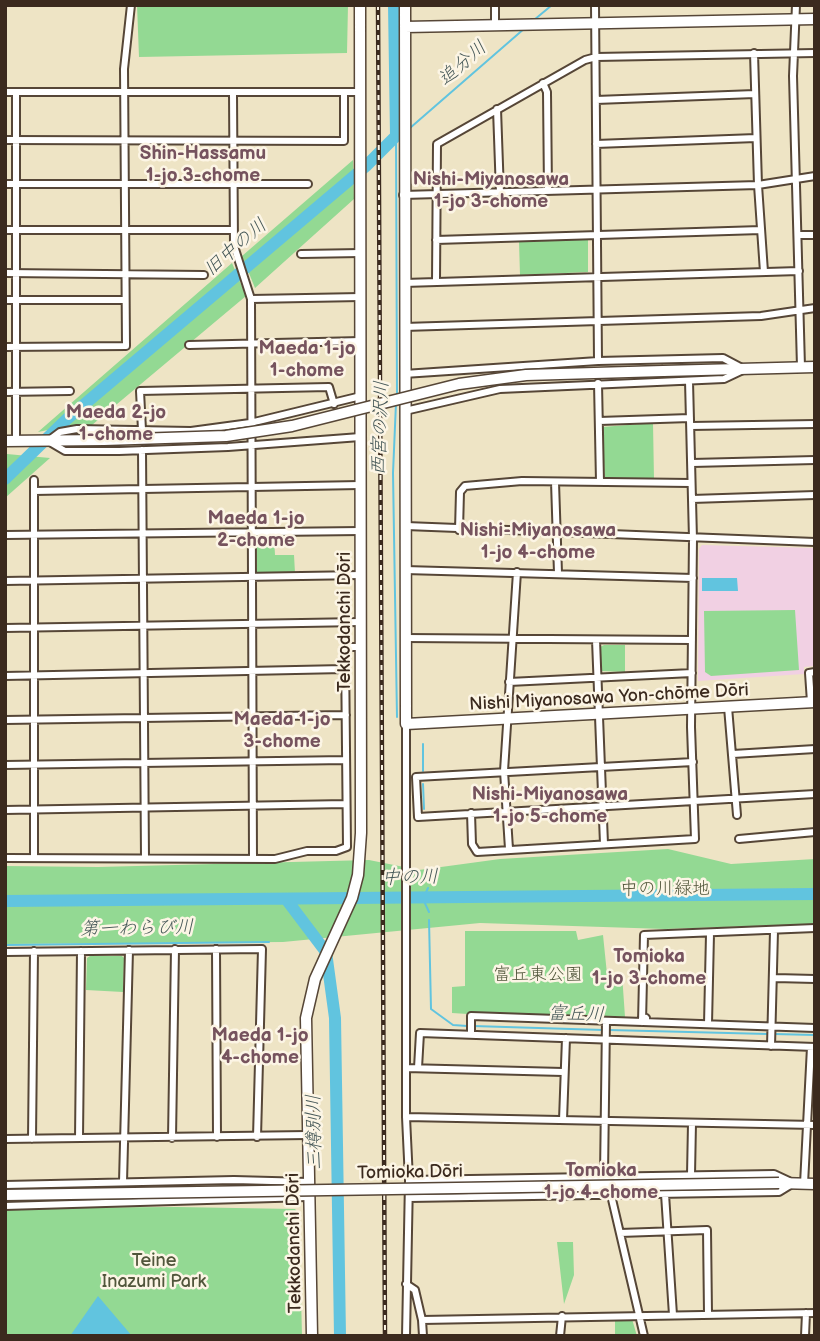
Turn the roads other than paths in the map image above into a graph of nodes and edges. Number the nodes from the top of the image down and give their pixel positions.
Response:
1 (131, 5) edge
2 (360, 5) edge
3 (405, 5) edge
4 (495, 5) edge
5 (595, 5) edge
6 (796, 5) edge
7 (796, 19) junction
8 (815, 19) edge
9 (596, 22) junction
10 (495, 24) junction
11 (405, 27) junction
12 (754, 53) junction
13 (815, 53) edge
14 (796, 54) junction
15 (596, 57) junction
16 (543, 83) junction
17 (5, 92) edge
18 (16, 92) junction
19 (360, 92) junction
20 (124, 93) junction
21 (233, 93) junction
22 (344, 94) junction
23 (755, 94) junction
24 (596, 100) junction
25 (497, 109) junction
26 (756, 138) junction
27 (5, 140) edge
28 (16, 140) junction
29 (233, 140) junction
30 (125, 141) junction
31 (596, 144) junction
32 (815, 176) edge
33 (795, 178) junction
34 (5, 184) edge
35 (16, 184) junction
36 (308, 184) dead end
37 (125, 185) junction
38 (233, 185) junction
39 (758, 185) junction
40 (597, 190) junction
41 (548, 191) junction
42 (500, 193) junction
43 (436, 194) junction
44 (403, 195) junction
45 (5, 230) edge
46 (16, 230) junction
47 (124, 230) junction
48 (233, 230) junction
49 (761, 230) junction
50 (597, 234) junction
51 (798, 235) junction
52 (815, 235) edge
53 (436, 240) junction
54 (361, 253) junction
55 (301, 254) dead end
56 (799, 271) junction
57 (764, 272) junction
58 (5, 273) edge
59 (16, 273) junction
60 (125, 274) junction
61 (204, 275) dead end
62 (598, 277) junction
63 (436, 281) junction
64 (404, 283) junction
65 (361, 297) junction
66 (251, 299) junction
67 (5, 300) edge
68 (16, 300) junction
69 (125, 300) junction
70 (815, 308) edge
71 (799, 310) junction
72 (598, 322) junction
73 (404, 327) junction
74 (361, 341) junction
75 (189, 345) dead end
76 (250, 345) junction
77 (5, 347) edge
78 (17, 347) junction
79 (598, 361) junction
80 (801, 367) junction
81 (815, 367) edge
82 (745, 369) junction
83 (404, 374) junction
84 (690, 381) junction
85 (598, 383) junction
86 (251, 388) junction
87 (17, 391) junction
88 (70, 391) dead end
89 (5, 392) edge
90 (361, 396) junction
91 (334, 404) junction
92 (405, 411) junction
93 (599, 421) junction
94 (691, 422) junction
95 (250, 423) junction
96 (815, 424) edge
97 (142, 430) junction
98 (360, 437) junction
99 (48, 440) junction
100 (11, 441) edge
101 (251, 444) junction
102 (142, 450) junction
103 (815, 460) edge
104 (692, 463) junction
105 (34, 480) dead end
106 (555, 482) junction
107 (600, 482) junction
108 (691, 483) junction
109 (360, 485) junction
110 (252, 486) junction
111 (143, 488) junction
112 (34, 491) junction
113 (815, 495) edge
114 (692, 499) junction
115 (406, 526) junction
116 (459, 530) junction
117 (361, 531) junction
118 (252, 532) junction
119 (143, 533) junction
120 (556, 534) junction
121 (5, 535) edge
122 (34, 535) junction
123 (693, 539) junction
124 (815, 542) edge
125 (405, 570) junction
126 (517, 572) junction
127 (558, 573) junction
128 (361, 575) junction
129 (252, 576) junction
130 (144, 578) junction
131 (693, 578) junction
132 (33, 580) junction
133 (5, 581) edge
134 (361, 622) junction
135 (252, 623) junction
136 (144, 625) junction
137 (33, 627) junction
138 (5, 628) edge
139 (405, 638) junction
140 (512, 639) junction
141 (596, 640) junction
142 (692, 640) junction
143 (359, 647) junction
144 (344, 669) junction
145 (252, 671) junction
146 (815, 672) edge
147 (692, 673) junction
148 (144, 674) junction
149 (5, 676) edge
150 (33, 676) junction
151 (595, 678) junction
152 (509, 682) junction
153 (813, 702) edge
154 (728, 707) junction
155 (690, 709) junction
156 (346, 715) junction
157 (596, 715) junction
158 (253, 716) junction
159 (144, 718) junction
160 (34, 719) junction
161 (5, 720) edge
162 (506, 720) junction
163 (406, 724) junction
164 (815, 749) edge
165 (733, 754) junction
166 (346, 760) junction
167 (253, 761) junction
168 (144, 762) junction
169 (692, 762) junction
170 (34, 764) junction
171 (5, 765) edge
172 (599, 767) junction
173 (504, 771) junction
174 (815, 794) edge
175 (736, 798) junction
176 (694, 800) junction
177 (346, 804) junction
178 (601, 805) junction
179 (253, 806) junction
180 (145, 807) junction
181 (5, 810) edge
182 (34, 810) junction
183 (506, 810) junction
184 (471, 813) junction
185 (737, 816) dead end
186 (815, 832) edge
187 (739, 839) dead end
188 (604, 844) junction
189 (509, 849) junction
190 (5, 858) edge
191 (34, 858) junction
192 (145, 858) junction
193 (253, 858) junction
194 (815, 928) edge
195 (774, 931) junction
196 (710, 934) junction
197 (175, 949) junction
198 (216, 949) junction
199 (129, 950) junction
200 (34, 951) junction
201 (82, 951) junction
202 (5, 952) edge
203 (775, 978) junction
204 (815, 979) edge
205 (644, 1020) junction
206 (606, 1023) junction
207 (708, 1024) junction
208 (771, 1028) junction
209 (815, 1028) edge
210 (471, 1034) junction
211 (566, 1038) junction
212 (605, 1038) junction
213 (771, 1043) junction
214 (813, 1047) edge
215 (406, 1068) junction
216 (418, 1068) junction
217 (563, 1072) junction
218 (406, 1117) junction
219 (563, 1120) junction
220 (604, 1121) junction
221 (692, 1123) junction
222 (806, 1125) junction
223 (815, 1125) edge
224 (309, 1135) junction
225 (257, 1137) junction
226 (125, 1138) junction
227 (172, 1138) junction
228 (217, 1138) junction
229 (5, 1139) edge
230 (32, 1139) junction
231 (79, 1139) junction
232 (691, 1175) junction
233 (604, 1176) junction
234 (409, 1180) junction
235 (123, 1182) junction
236 (309, 1182) junction
237 (804, 1184) edge
238 (5, 1185) edge
239 (665, 1194) junction
240 (5, 1195) edge
241 (611, 1195) junction
242 (308, 1197) junction
243 (408, 1198) junction
244 (5, 1206) edge
245 (666, 1232) junction
246 (620, 1233) junction
247 (406, 1284) junction
248 (815, 1312) edge
249 (806, 1313) junction
250 (708, 1314) junction
251 (639, 1315) junction
252 (673, 1315) junction
253 (562, 1316) junction
254 (422, 1320) junction
255 (313, 1336) edge
256 (406, 1336) edge
257 (423, 1336) edge
258 (560, 1336) edge
259 (644, 1336) edge
260 (805, 1336) edge

1 - 20 street
2 - 19 street, Tekkodanchi Dōri
3 - 11 street
4 - 10 street
5 - 9 street
6 - 7 street
7 - 8 street
7 - 9 street
7 - 14 street
9 - 10 street
9 - 15 street
10 - 11 street
11 - 44 street
12 - 14 street
12 - 15 street
12 - 23 street
13 - 14 street
14 - 33 street
15 - 16 street
15 - 24 street
16 - 25 street
16 - 41 street
17 - 18 street
18 - 20 street
18 - 28 street
19 - 22 street
19 - 54 street, Tekkodanchi Dōri
20 - 21 street
20 - 30 street
21 - 22 street
21 - 29 street
22 - 29 street
23 - 24 street
23 - 26 street
24 - 31 street
25 - 42 street
25 - 43 street
26 - 31 street
26 - 39 street
27 - 28 street
28 - 30 street
28 - 35 street
29 - 30 street
29 - 38 street
30 - 37 street
31 - 40 street
32 - 33 street
33 - 39 street
33 - 51 street
34 - 35 street
35 - 37 street
35 - 46 street
36 - 38 street
37 - 38 street
37 - 47 street
38 - 48 street
39 - 40 street
39 - 49 street
40 - 41 street
40 - 50 street
41 - 42 street
42 - 43 street
43 - 44 street
43 - 53 street
44 - 64 street
45 - 46 street
46 - 47 street
46 - 59 street
47 - 48 street
47 - 60 street
48 - 66 street
49 - 50 street
49 - 57 street
50 - 53 street
50 - 62 street
51 - 52 street
51 - 56 street
53 - 63 street
54 - 55 street
54 - 65 street, Tekkodanchi Dōri
56 - 57 street
56 - 71 street
57 - 62 street
58 - 59 street
59 - 60 street
59 - 68 street
60 - 61 street
60 - 69 street
62 - 63 street
62 - 72 street
63 - 64 street
64 - 73 street
65 - 66 street
65 - 74 street, Tekkodanchi Dōri
66 - 76 street
67 - 68 street
68 - 69 street
68 - 78 street
69 - 78 street
70 - 71 street
71 - 72 street
71 - 80 street
72 - 73 street
72 - 79 street
73 - 83 street
74 - 76 street
74 - 90 street, Tekkodanchi Dōri
75 - 76 street
76 - 86 street
77 - 78 street
78 - 87 street
79 - 82 street
79 - 83 street
80 - 81 street
80 - 82 street
82 - 84 street
82 - 99 street, bridge
83 - 92 street
84 - 85 street
84 - 94 street
85 - 92 street
85 - 93 street
86 - 91 street
86 - 95 street
86 - 97 street
87 - 88 street
87 - 89 street
87 - 100 street
90 - 91 street
90 - 98 street, Tekkodanchi Dōri
91 - 95 street
92 - 115 street
93 - 94 street
93 - 107 street
94 - 96 street
94 - 104 street
95 - 97 street
95 - 101 street
97 - 99 street
98 - 101 street
98 - 109 street, Tekkodanchi Dōri
99 - 100 street
99 - 102 street
101 - 102 street
101 - 110 street
102 - 111 street
103 - 104 street
104 - 108 street
105 - 112 street
106 - 107 street
106 - 116 street
106 - 120 street
107 - 108 street
108 - 114 street
109 - 110 street
109 - 117 street, Tekkodanchi Dōri
110 - 111 street
110 - 118 street
111 - 112 street
111 - 119 street
112 - 122 street
113 - 114 street
114 - 123 street
115 - 116 street
115 - 125 street
116 - 120 street
117 - 118 street
117 - 128 street, Tekkodanchi Dōri
118 - 119 street
118 - 129 street
119 - 122 street
119 - 130 street
120 - 123 street
120 - 127 street
121 - 122 street
122 - 132 street
123 - 124 street
123 - 131 street
125 - 126 street
125 - 139 street
126 - 127 street
126 - 140 street
127 - 131 street
128 - 129 street
128 - 134 street, Tekkodanchi Dōri
129 - 130 street
129 - 135 street
130 - 132 street
130 - 136 street
131 - 142 street
132 - 133 street
132 - 137 street
134 - 135 street
134 - 143 street, Tekkodanchi Dōri
135 - 136 street
135 - 145 street
136 - 137 street
136 - 148 street
137 - 138 street
137 - 150 street
139 - 140 street
139 - 163 street
140 - 141 street
140 - 152 street
141 - 142 street
141 - 151 street
142 - 147 street
143 - 144 street
143 - 224 street, Tekkodanchi Dōri
144 - 145 street
144 - 156 street
145 - 148 street
145 - 158 street
146 - 153 street
147 - 151 street
147 - 155 street
148 - 150 street
148 - 159 street
149 - 150 street
150 - 160 street
151 - 152 street
151 - 157 street
152 - 162 street
153 - 154 street, Nishi Miyanosawa Yon-chōme Dōri
154 - 155 street, Nishi Miyanosawa Yon-chōme Dōri
154 - 165 street
155 - 157 street, Nishi Miyanosawa Yon-chōme Dōri
155 - 169 street
156 - 158 street
156 - 166 street
157 - 162 street, Nishi Miyanosawa Yon-chōme Dōri
157 - 172 street
158 - 159 street
158 - 167 street
159 - 160 street
159 - 168 street
160 - 161 street
160 - 170 street
162 - 163 street, Nishi Miyanosawa Yon-chōme Dōri
162 - 173 street
163 - 215 street
164 - 165 street
165 - 175 street
166 - 167 street
166 - 177 street
167 - 168 street
167 - 179 street
168 - 170 street
168 - 180 street
169 - 172 street
169 - 176 street
170 - 171 street
170 - 182 street
172 - 173 street
172 - 178 street
173 - 183 street
173 - 184 street
174 - 175 street
175 - 176 street
175 - 185 street
176 - 178 street
176 - 188 street
177 - 179 street
177 - 193 street
178 - 183 street
178 - 188 street
179 - 180 street
179 - 193 street
180 - 182 street
180 - 192 street
181 - 182 street
182 - 191 street
183 - 184 street
183 - 189 street
184 - 189 street
186 - 187 street
188 - 189 street
190 - 191 street
191 - 192 street
192 - 193 street
194 - 195 street
195 - 196 street
195 - 203 street
196 - 205 street
196 - 207 street
197 - 198 street
197 - 199 street
197 - 227 street
198 - 225 street
198 - 228 street
199 - 201 street
199 - 226 street
200 - 201 street
200 - 202 street
200 - 230 street
201 - 231 street
203 - 204 street
203 - 208 street
205 - 206 street
205 - 207 street
206 - 210 street
206 - 212 street
207 - 208 street
208 - 209 street
208 - 213 street
210 - 211 street
210 - 216 street
211 - 212 street
211 - 217 street
212 - 213 street
212 - 220 street
213 - 214 street
214 - 222 street
215 - 216 street
215 - 218 street
216 - 217 street
217 - 219 street
218 - 219 street
218 - 234 street
219 - 220 street
220 - 221 street
220 - 233 street
221 - 222 street
221 - 232 street
222 - 223 street
222 - 237 street
224 - 225 street
224 - 236 street, Tekkodanchi Dōri
225 - 228 street
226 - 227 street
226 - 231 street
226 - 235 street
227 - 228 street
229 - 230 street
230 - 231 street
232 - 233 street
232 - 237 street
233 - 234 street
234 - 243 street
235 - 236 street
235 - 238 street
236 - 242 street, Tekkodanchi Dōri
237 - 239 street
237 - 240 street, Tomioka Dōri, bridge
239 - 241 street
239 - 245 street
241 - 243 street
241 - 246 street
242 - 244 street
242 - 255 street, Tekkodanchi Dōri
243 - 247 street
245 - 246 street
245 - 250 street
245 - 252 street
246 - 251 street
247 - 254 street
247 - 256 street
248 - 249 street
249 - 250 street
249 - 260 street
250 - 252 street
251 - 252 street
251 - 253 street
251 - 259 street
253 - 254 street
253 - 258 street
254 - 257 street

